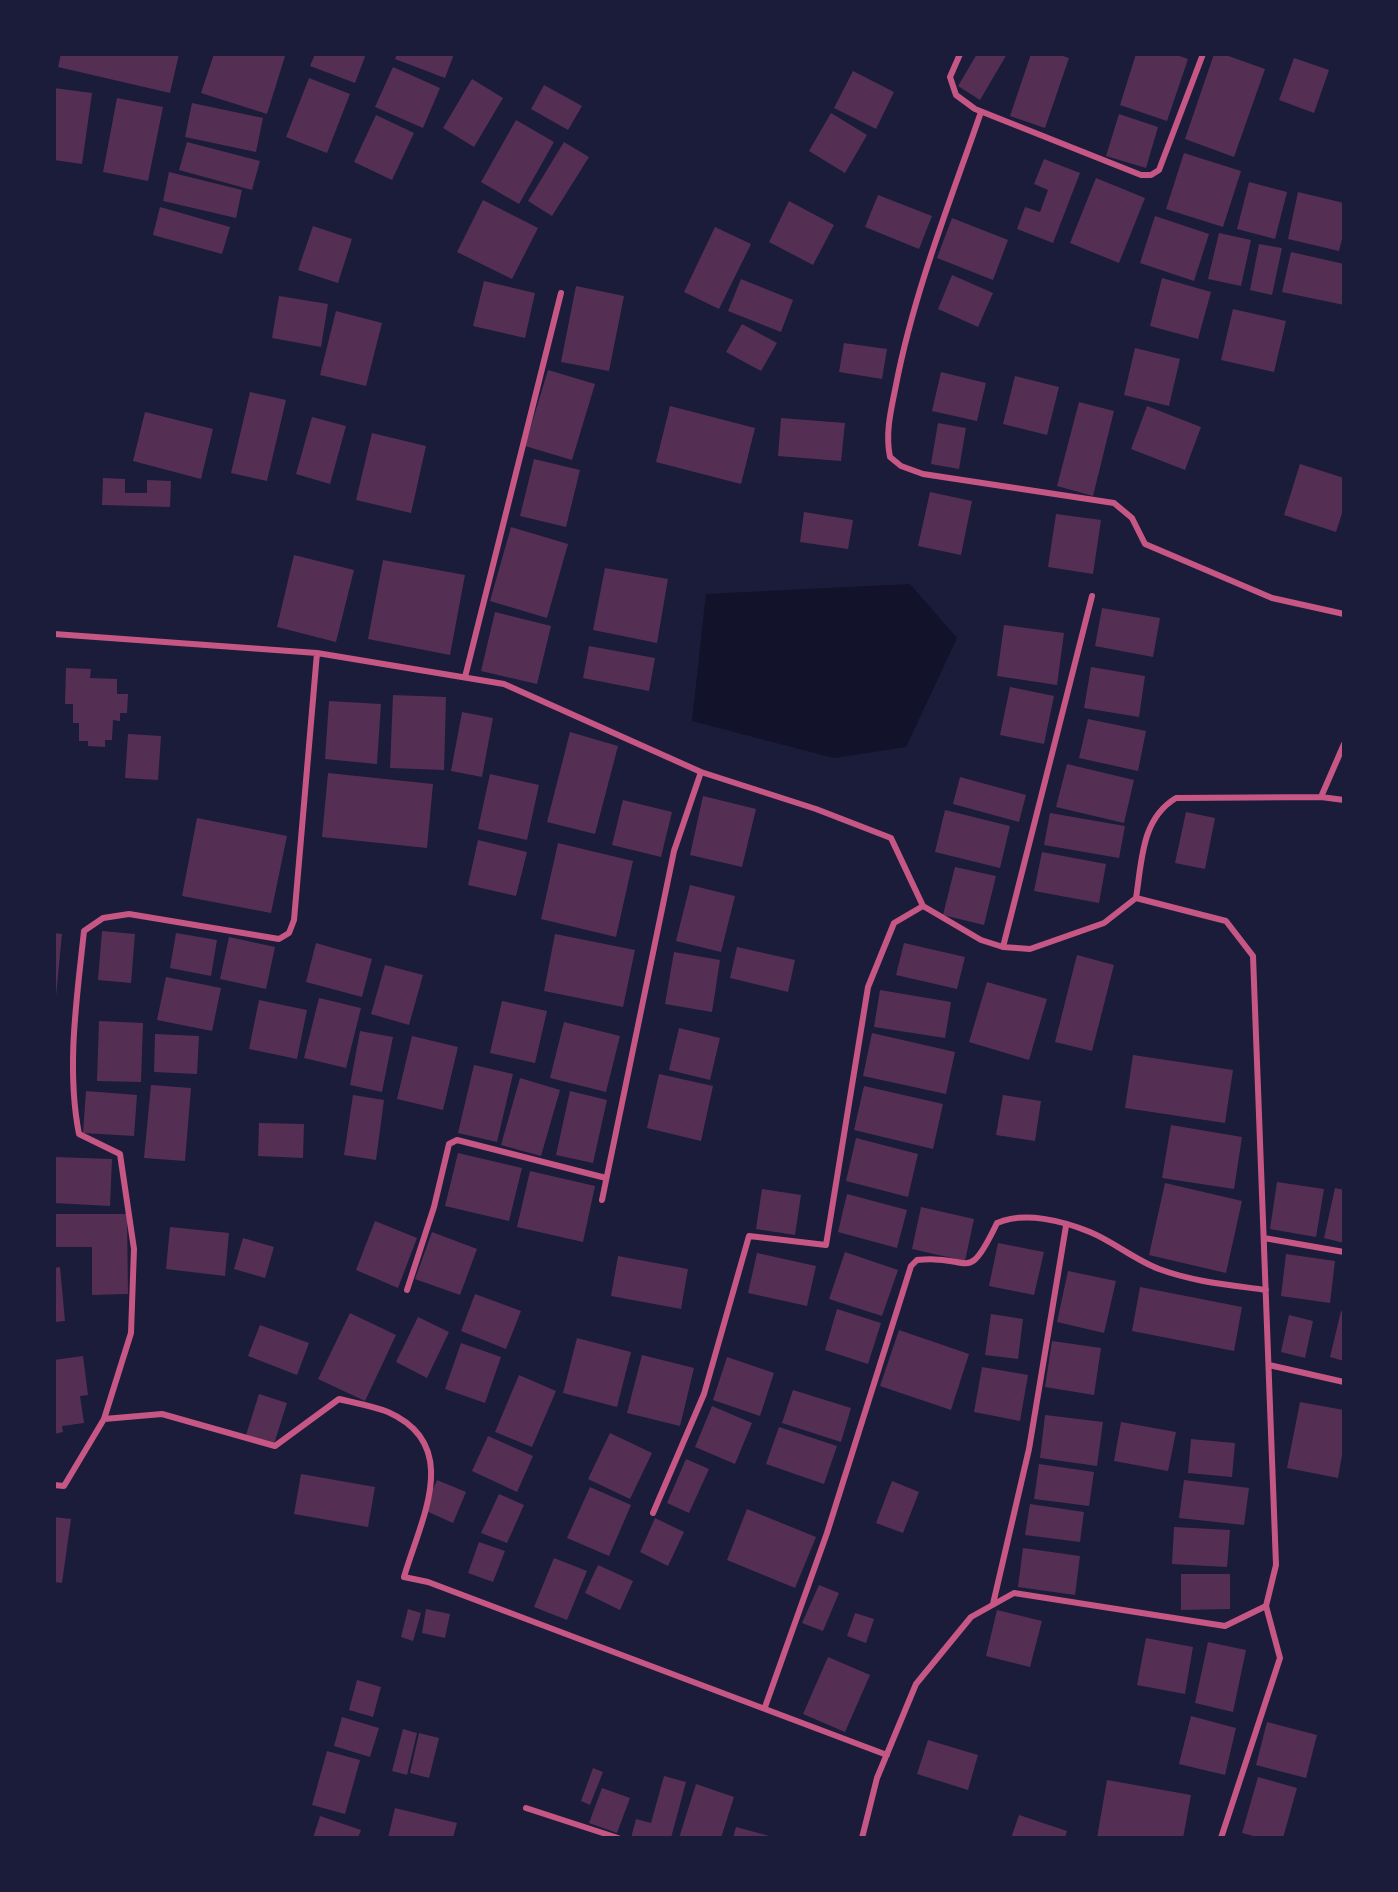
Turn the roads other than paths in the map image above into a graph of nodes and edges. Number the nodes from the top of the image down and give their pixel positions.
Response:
1 (960, 54) edge
2 (1203, 54) edge
3 (981, 112) junction
4 (561, 293) dead end
5 (1092, 596) dead end
6 (1344, 614) edge
7 (54, 634) edge
8 (317, 653) junction
9 (465, 677) junction
10 (1344, 744) edge
11 (700, 772) junction
12 (1321, 797) junction
13 (1344, 800) edge
14 (1136, 898) junction
15 (923, 906) junction
16 (1003, 946) junction
17 (606, 1178) junction
18 (602, 1200) dead end
19 (1066, 1226) junction
20 (1264, 1238) junction
21 (1344, 1252) edge
22 (407, 1290) dead end
23 (1266, 1290) junction
24 (1269, 1365) junction
25 (1344, 1382) edge
26 (104, 1419) junction
27 (54, 1485) edge
28 (653, 1513) dead end
29 (993, 1604) junction
30 (1266, 1606) junction
31 (765, 1707) junction
32 (887, 1755) junction
33 (526, 1808) dead end
34 (618, 1838) edge
35 (861, 1838) edge
36 (1221, 1838) edge

1 - 3 street
2 - 3 street
3 - 6 street
4 - 9 street
5 - 16 street
7 - 8 street
8 - 9 street
8 - 26 street
9 - 11 street
10 - 12 street
11 - 15 street
11 - 17 street
12 - 13 street
12 - 14 street
14 - 16 street
14 - 20 street
15 - 16 street
15 - 28 street
17 - 18 street
17 - 22 street
19 - 23 street
19 - 29 street
19 - 31 street
20 - 21 street
20 - 23 street
23 - 24 street
24 - 25 street
24 - 30 street
26 - 27 street
26 - 31 street
29 - 30 street
29 - 32 street
30 - 36 street
31 - 32 street
32 - 35 street
33 - 34 street

